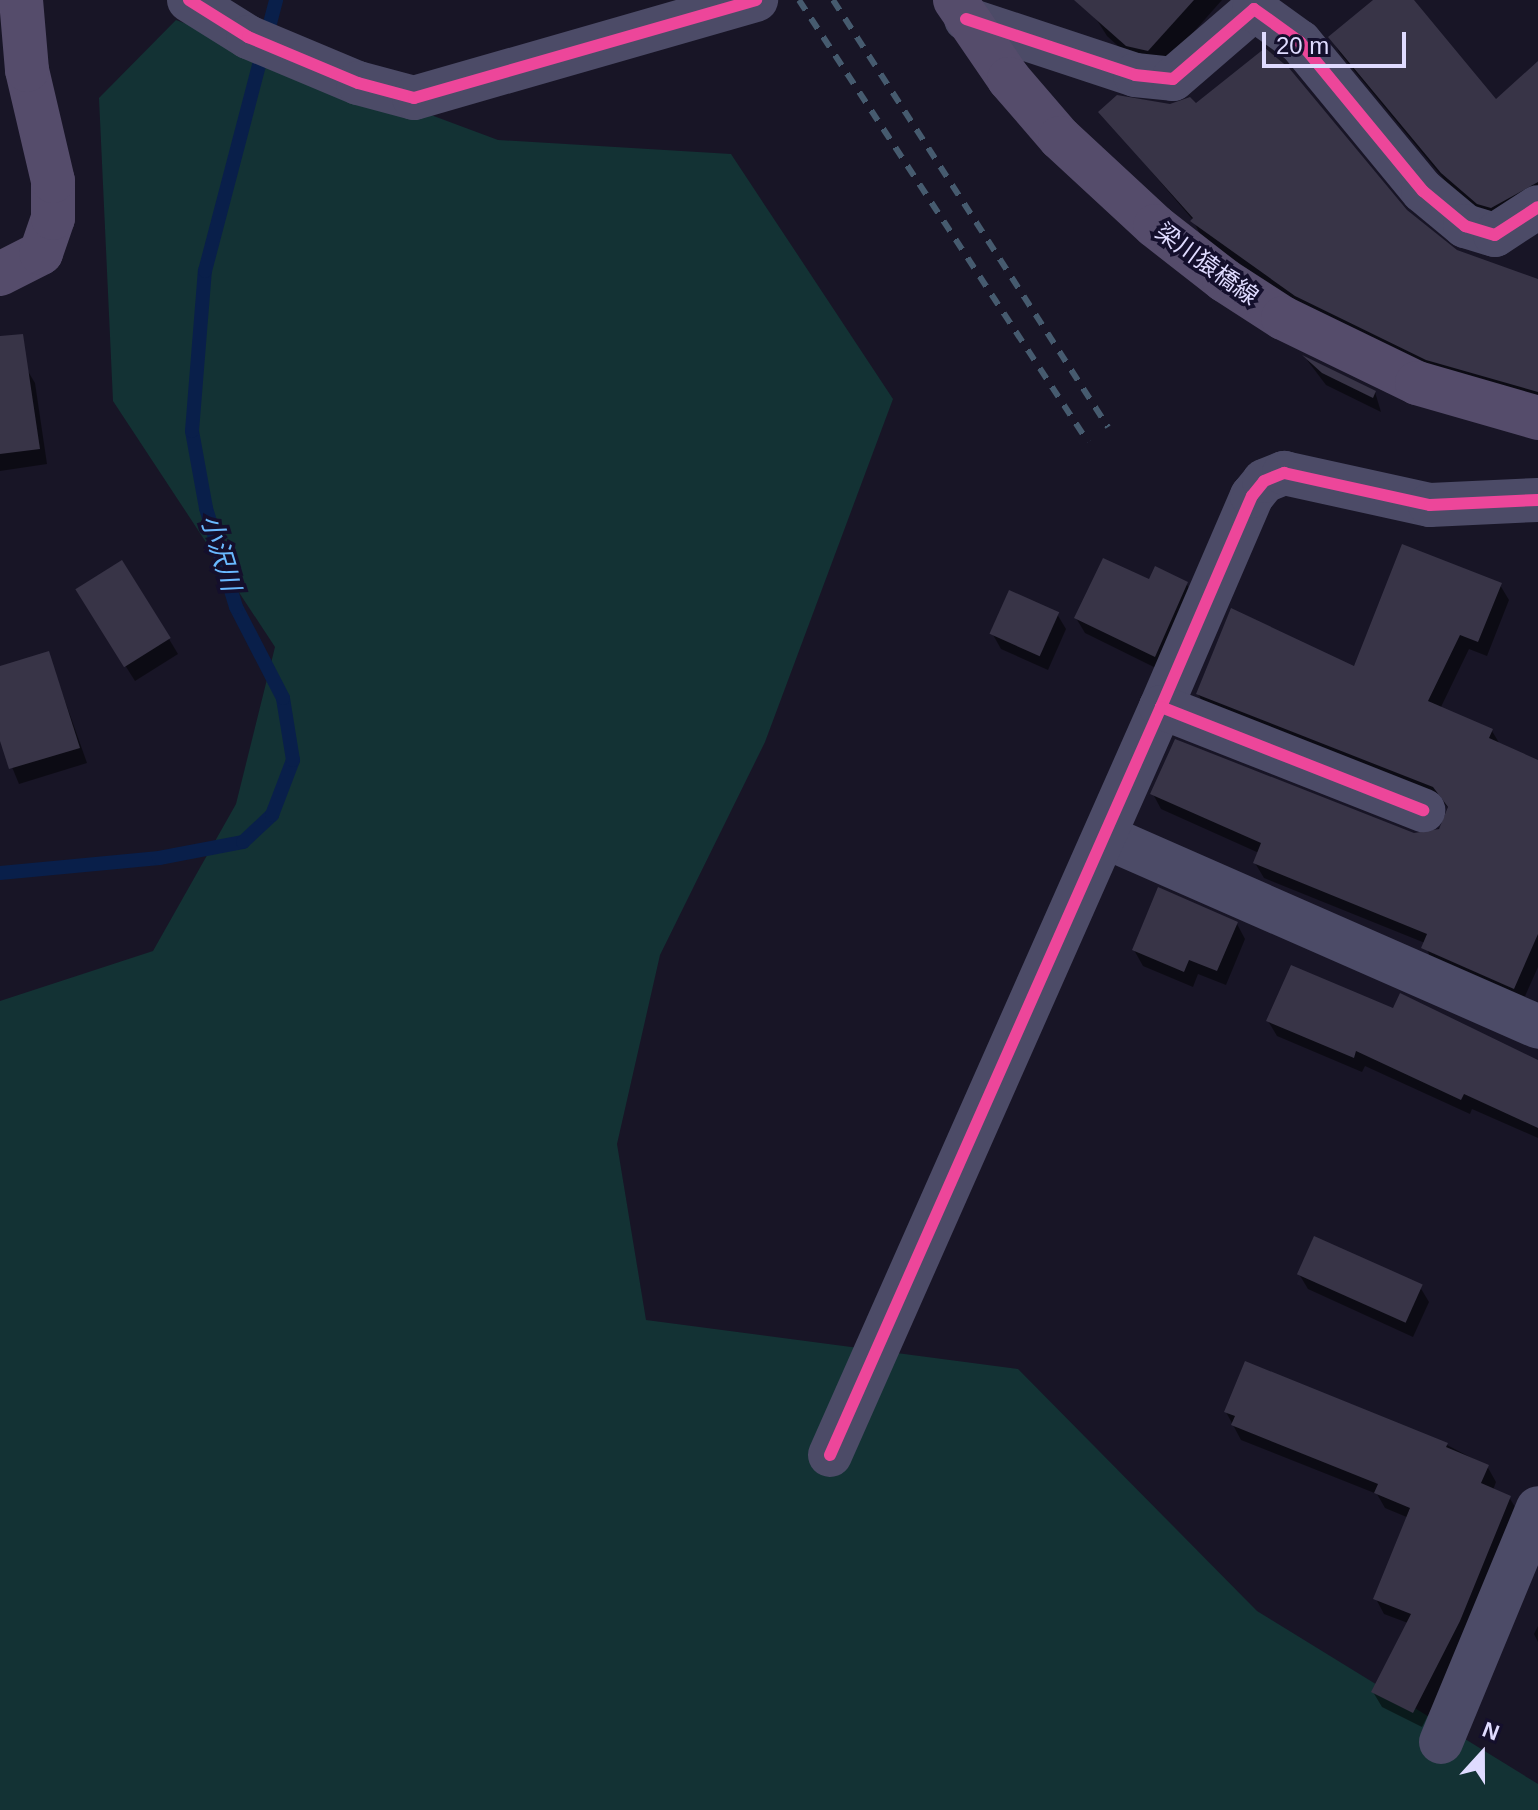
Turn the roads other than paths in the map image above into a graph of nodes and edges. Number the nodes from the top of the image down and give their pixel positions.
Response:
1 (21, 0) edge
2 (189, 0) edge
3 (756, 0) edge
4 (960, 9) edge
5 (1538, 207) edge
6 (0, 274) edge
7 (1538, 418) edge
8 (1538, 500) edge
9 (1161, 707) junction
10 (1423, 810) dead end
11 (1106, 837) junction
12 (1538, 1027) edge
13 (830, 1455) dead end
14 (1538, 1508) edge
15 (1441, 1742) dead end

1 - 6 main road
2 - 3 street
4 - 5 street
4 - 7 main road, 梁川猿橋線
8 - 9 street
9 - 10 street
9 - 11 street
11 - 12 street
11 - 13 street
14 - 15 street

